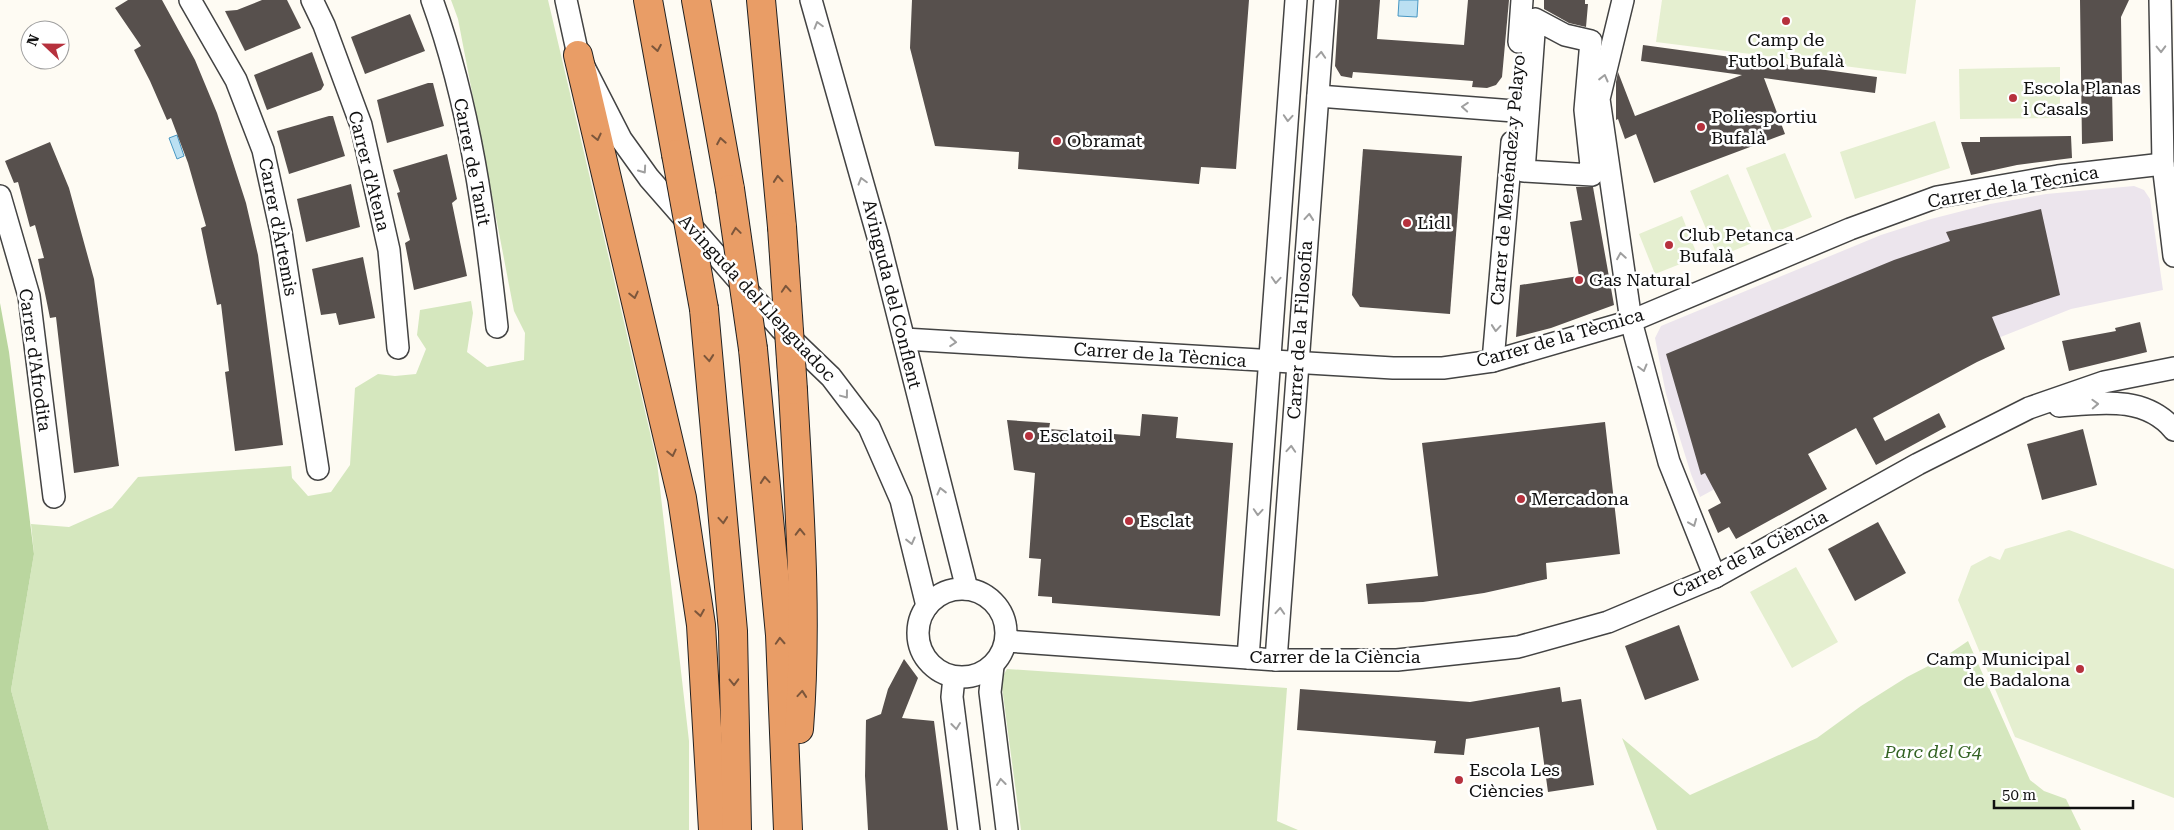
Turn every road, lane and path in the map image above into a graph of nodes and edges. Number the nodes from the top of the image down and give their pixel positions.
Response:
1 (190, 0) edge
2 (312, 0) edge
3 (432, 0) edge
4 (566, 0) edge
5 (648, 0) edge
6 (696, 0) edge
7 (761, 0) edge
8 (811, 0) edge
9 (1296, 0) edge
10 (1325, 0) edge
11 (1522, 0) edge
12 (1623, 0) edge
13 (2160, 0) edge
14 (578, 55) junction
15 (1318, 96) junction
16 (1514, 111) junction
17 (2162, 164) junction
18 (1592, 175) joint
19 (0, 196) edge
20 (2174, 256) edge
21 (1631, 321) junction
22 (497, 328) dead end
23 (904, 339) junction
24 (398, 348) dead end
25 (1493, 361) junction
26 (1270, 362) junction
27 (1298, 363) junction
28 (2174, 368) edge
29 (2029, 408) junction
30 (2174, 430) edge
31 (318, 469) dead end
32 (54, 496) dead end
33 (1715, 577) junction
34 (967, 589) junction
35 (927, 606) junction
36 (1006, 641) junction
37 (1248, 658) junction
38 (1276, 660) junction
39 (993, 666) junction
40 (954, 677) junction
41 (713, 830) edge
42 (737, 830) edge
43 (789, 830) edge
44 (969, 830) edge
45 (1007, 830) edge

1 - 31 street, Carrer d'Àrtemis
2 - 24 street, Carrer d'Atena
3 - 22 street, Carrer de Tanit
4 - 14 street, Avinguda del Llenguadoc
5 -> 42 highway, bridge
43 -> 6 highway, bridge
43 -> 7 highway, bridge
23 -> 8 street, Avinguda del Conflent
9 -> 26 street, Carrer de la Filosofia
15 -> 10 street, Carrer de la Filosofia
11 - 16 street, Carrer de Menéndez y Pelayo
21 -> 12 street
13 -> 17 street
14 -> 35 street, Avinguda del Llenguadoc
14 -> 41 highway
16 -> 15 street
27 -> 15 street, Carrer de la Filosofia
16 -> 25 street, Carrer de Menéndez y Pelayo
17 - 20 street
17 - 21 street, Carrer de la Tècnica
18 - 18 street
19 - 32 street, Carrer d'Afrodita
21 - 25 street, Carrer de la Tècnica
21 -> 33 street
23 -> 26 street, Carrer de la Tècnica
34 -> 23 street, Avinguda del Conflent
25 - 27 street, Carrer de la Tècnica
26 - 27 street, Carrer de la Tècnica
26 -> 37 street, Carrer de la Filosofia
38 -> 27 street, Carrer de la Filosofia
28 - 29 street, Carrer de la Ciència
29 -> 30 street, Carrer de la Ciència
29 - 33 street, Carrer de la Ciència
33 - 38 street, Carrer de la Ciència
34 - 35 street
34 - 36 street
35 - 40 street
36 - 37 street, Carrer de la Ciència
36 - 39 street
37 - 38 street, Carrer de la Ciència
39 - 40 street
45 -> 39 street
40 -> 44 street

